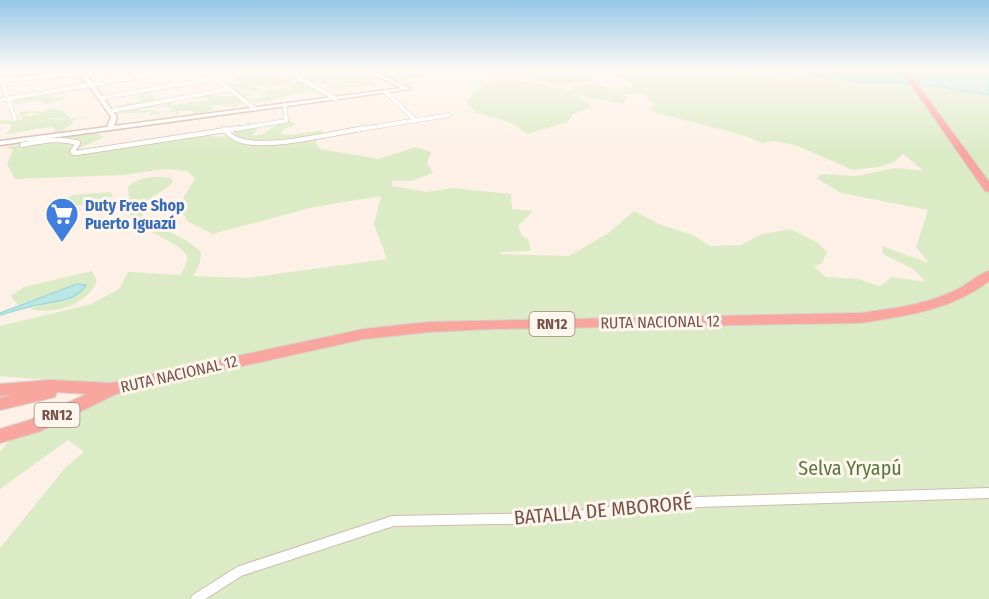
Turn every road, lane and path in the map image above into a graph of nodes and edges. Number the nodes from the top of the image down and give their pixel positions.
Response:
1 (9, 98) joint
2 (102, 98) edge
3 (181, 98) edge
4 (241, 98) edge
5 (343, 98) edge
6 (392, 98) edge
7 (923, 98) edge
8 (0, 99) edge
9 (336, 99) joint
10 (285, 105) junction
11 (255, 109) junction
12 (111, 111) junction
13 (449, 115) dead end
14 (15, 119) dead end
15 (416, 121) junction
16 (110, 128) junction
17 (224, 129) junction
18 (0, 143) edge
19 (22, 145) dead end
20 (989, 189) edge
21 (989, 275) edge
22 (74, 387) junction
23 (112, 389) junction
24 (0, 390) edge
25 (0, 404) edge
26 (0, 436) edge
27 (989, 493) edge
28 (196, 599) edge

1 - 8 street
1 - 14 street
2 - 12 main road
3 - 12 street
4 - 11 street
5 - 9 main road
6 - 15 street
7 - 20 highway
9 - 10 main road
10 - 11 main road
10 - 17 street
11 - 16 main road
12 - 16 main road
13 - 15 street
15 - 17 street
16 - 18 main road
17 - 19 street
21 - 23 highway, RUTA NACIONAL 12 / RN12
22 - 23 highway, RUTA NACIONAL 12 / RN12
22 - 24 highway, RUTA NACIONAL 12 / RN12
22 - 25 highway, RUTA NACIONAL 12 / RN12
23 - 26 highway, RUTA NACIONAL 12 / RN12
27 - 28 street, BATALLA DE MBORORÉ

